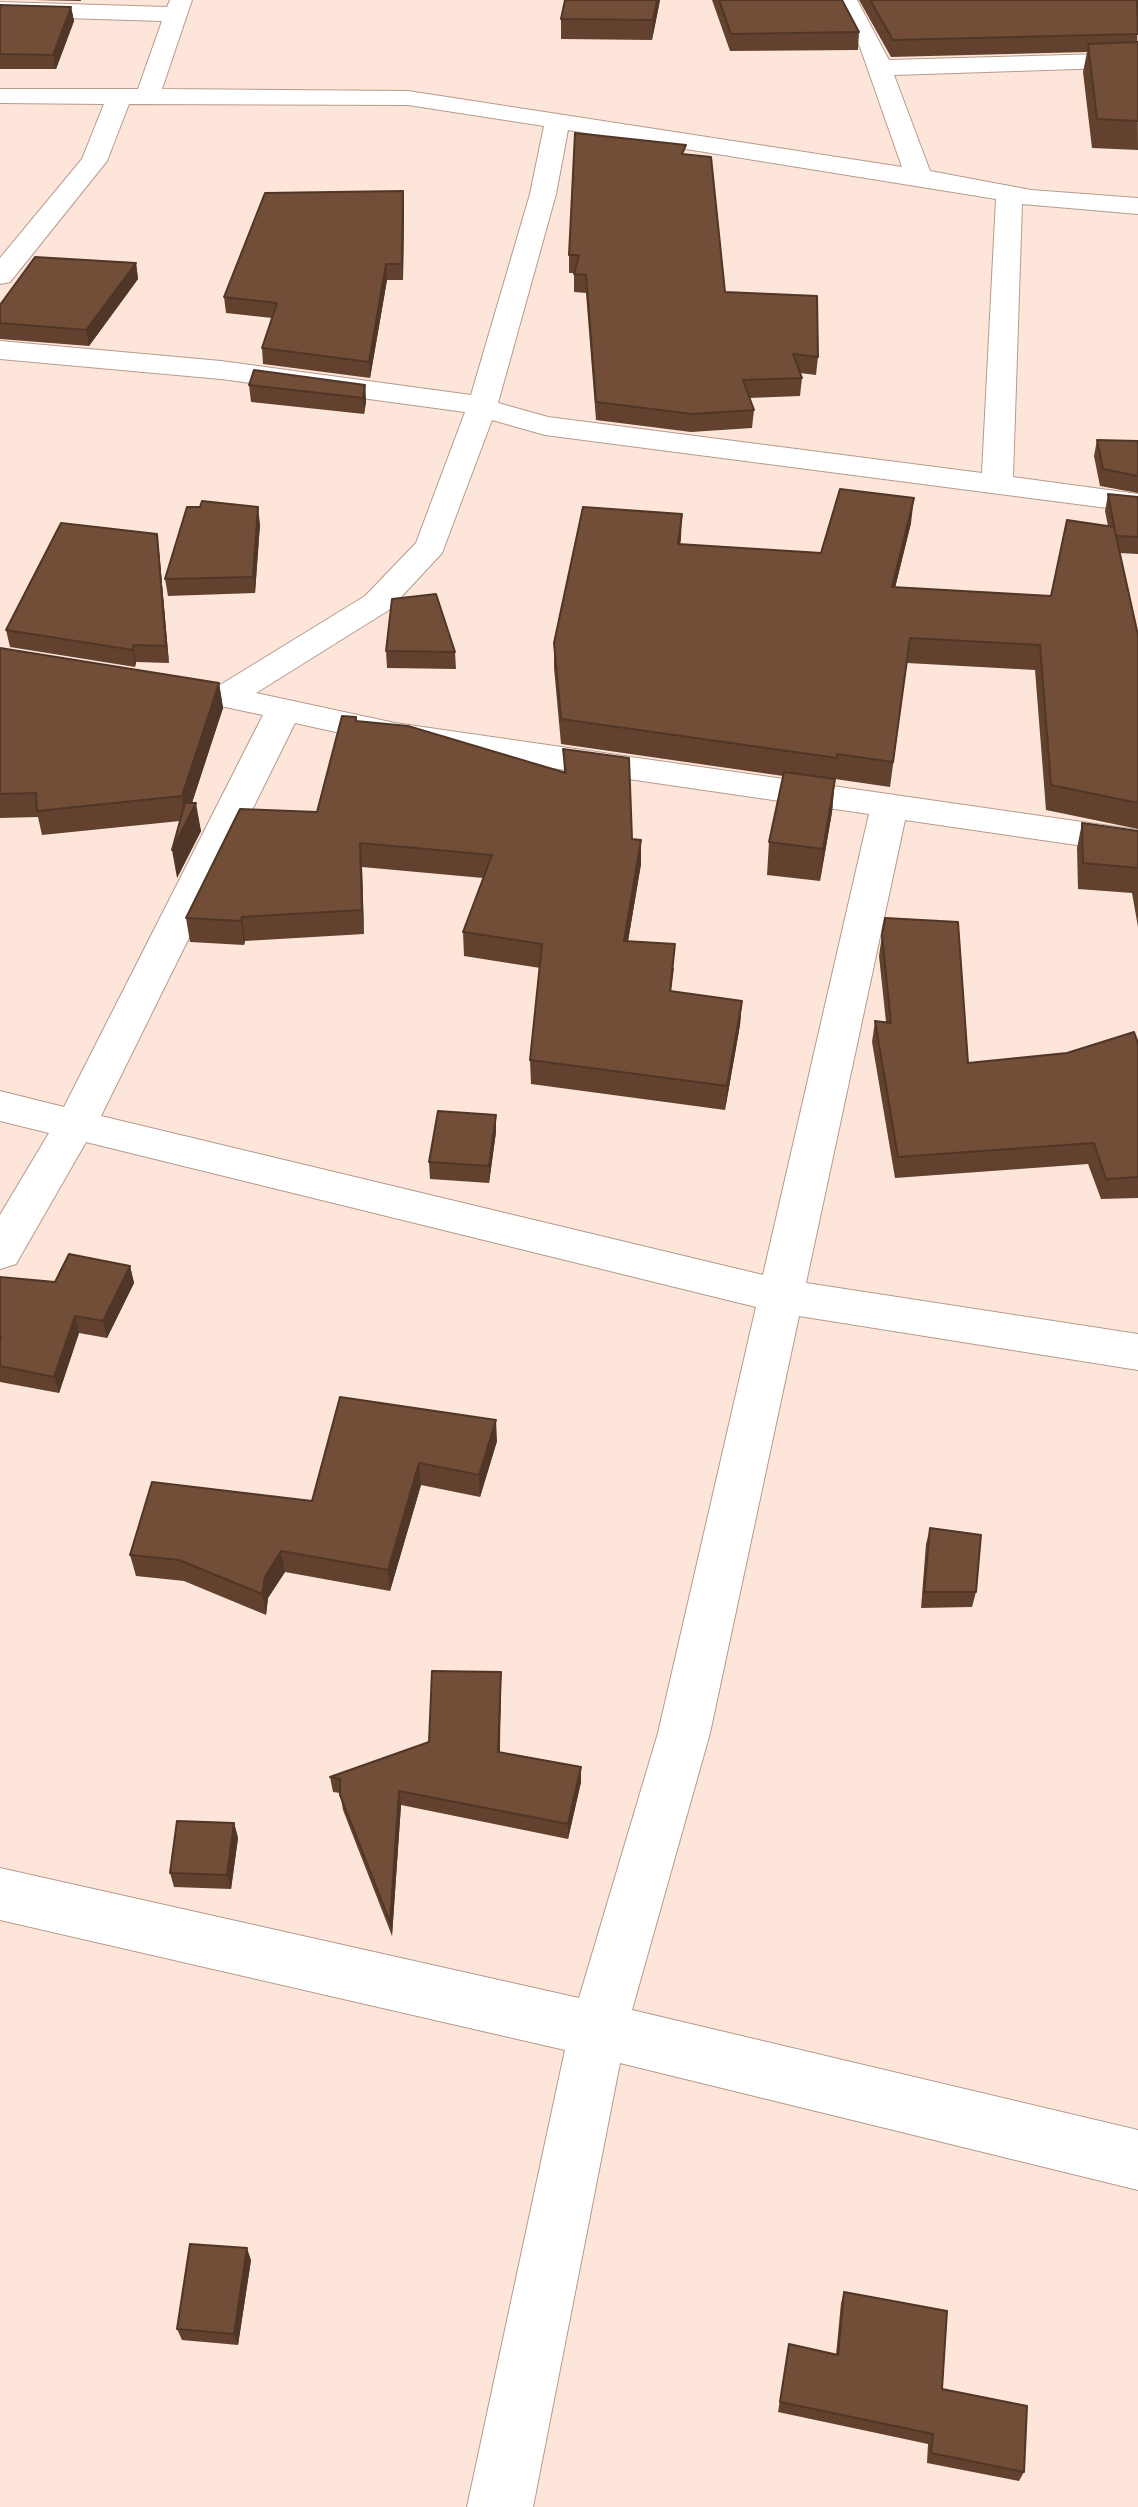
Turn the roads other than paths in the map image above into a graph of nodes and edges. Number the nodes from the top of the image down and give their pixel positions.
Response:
1 (846, 0) edge
2 (35, 5) edge
3 (179, 7) edge
4 (0, 9) edge
5 (1138, 60) edge
6 (880, 68) junction
7 (0, 96) edge
8 (148, 96) junction
9 (119, 97) junction
10 (557, 122) junction
11 (919, 177) junction
12 (1009, 194) junction
13 (1138, 206) edge
14 (0, 276) edge
15 (0, 350) edge
16 (482, 407) junction
17 (997, 486) junction
18 (1138, 503) edge
19 (122, 678) edge
20 (228, 695) junction
21 (284, 709) junction
22 (889, 807) junction
23 (1138, 842) edge
24 (0, 1106) edge
25 (76, 1124) junction
26 (0, 1252) edge
27 (781, 1296) junction
28 (1138, 1352) edge
29 (0, 1894) edge
30 (598, 2030) junction
31 (1138, 2160) edge
32 (500, 2507) edge

1 - 6 street
2 - 3 street
2 - 4 street
3 - 8 street
5 - 6 street
6 - 11 street
7 - 9 street
8 - 9 street
8 - 10 street
9 - 14 street
10 - 11 street
10 - 16 street
11 - 12 street
12 - 13 street
12 - 17 street
15 - 16 street
16 - 17 street
16 - 20 street
17 - 18 street
19 - 20 street
20 - 21 street
21 - 22 street
21 - 25 street
22 - 23 street
22 - 27 street
24 - 25 street
25 - 26 street
25 - 27 street
27 - 28 street
27 - 30 street
29 - 30 street
30 - 31 street
30 - 32 street

